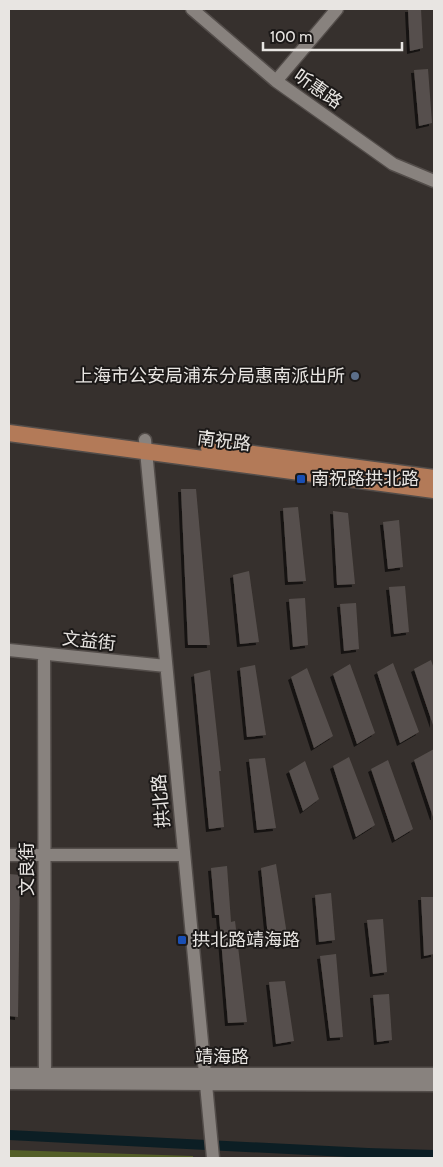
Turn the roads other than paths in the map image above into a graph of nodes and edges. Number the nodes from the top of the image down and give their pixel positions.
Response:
1 (192, 9) edge
2 (337, 9) edge
3 (276, 81) junction
4 (434, 181) edge
5 (9, 422) edge
6 (9, 433) edge
7 (145, 446) junction
8 (434, 478) edge
9 (434, 490) edge
10 (9, 650) edge
11 (44, 654) junction
12 (166, 666) junction
13 (9, 855) edge
14 (45, 855) junction
15 (184, 855) junction
16 (9, 1074) edge
17 (434, 1074) edge
18 (45, 1079) junction
19 (205, 1080) junction
20 (9, 1083) edge
21 (434, 1085) edge
22 (213, 1158) edge

1 - 3 street, 听惠路
2 - 3 street
3 - 4 street, 听惠路
5 - 7 main road, 南祝路
6 - 7 main road, 南祝路
7 - 8 main road, 南祝路
7 - 9 main road, 南祝路
7 - 12 street, 拱北路
10 - 11 street, 文益街
11 - 12 street, 文益街
11 - 14 street, 文良街
12 - 15 street, 拱北路
13 - 14 street
14 - 15 street
14 - 18 street, 文良街
15 - 19 street, 拱北路
16 - 18 street, 靖海路
17 - 19 street, 靖海路
18 - 19 street, 靖海路
18 - 20 street, 靖海路
19 - 21 street, 靖海路
19 - 22 street, 拱北路

